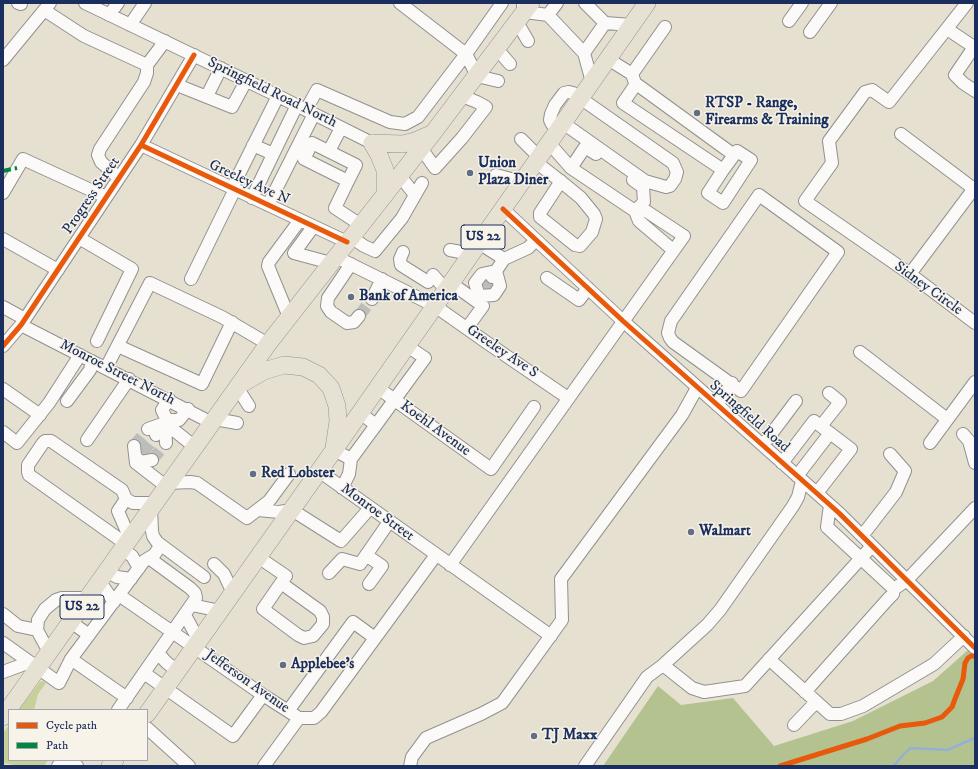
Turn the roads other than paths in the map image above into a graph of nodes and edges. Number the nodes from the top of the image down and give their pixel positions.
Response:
1 (18, 3) edge
2 (21, 3) edge
3 (85, 3) edge
4 (118, 3) edge
5 (145, 3) edge
6 (400, 3) edge
7 (502, 3) edge
8 (557, 3) edge
9 (586, 3) edge
10 (802, 3) edge
11 (831, 3) edge
12 (967, 3) edge
13 (47, 6) edge
14 (524, 10) edge
15 (640, 11) edge
16 (109, 15) junction
17 (548, 15) junction
18 (789, 21) dead end
19 (605, 23) junction
20 (130, 25) junction
21 (665, 27) dead end
22 (947, 29) junction
23 (810, 32) dead end
24 (165, 41) junction
25 (528, 41) dead end
26 (497, 49) junction
27 (584, 53) junction
28 (466, 54) junction
29 (194, 56) junction
30 (608, 59) junction
31 (3, 60) edge
32 (510, 64) dead end
33 (147, 65) junction
34 (221, 68) junction
35 (477, 76) junction
36 (634, 79) junction
37 (246, 80) junction
38 (498, 81) dead end
39 (592, 82) junction
40 (177, 85) junction
41 (975, 91) edge
42 (207, 96) junction
43 (278, 96) junction
44 (462, 96) junction
45 (581, 98) junction
46 (306, 110) junction
47 (561, 126) junction
48 (341, 128) junction
49 (434, 133) junction
50 (901, 134) dead end
51 (521, 139) dead end
52 (372, 143) junction
53 (141, 145) junction
54 (253, 145) junction
55 (421, 148) junction
56 (329, 151) junction
57 (273, 154) junction
58 (541, 154) junction
59 (734, 155) junction
60 (571, 168) junction
61 (723, 170) junction
62 (496, 175) dead end
63 (400, 176) junction
64 (119, 178) junction
65 (348, 181) junction
66 (561, 181) junction
67 (522, 182) junction
68 (422, 183) dead end
69 (974, 188) edge
70 (233, 189) junction
71 (3, 193) edge
72 (385, 194) junction
73 (415, 195) junction
74 (106, 197) junction
75 (252, 198) junction
76 (970, 201) edge
77 (268, 205) junction
78 (503, 209) junction
79 (638, 209) junction
80 (300, 220) junction
81 (313, 226) junction
82 (353, 235) junction
83 (79, 238) junction
84 (3, 239) edge
85 (536, 240) junction
86 (475, 248) junction
87 (450, 250) dead end
88 (673, 250) junction
89 (403, 252) dead end
90 (504, 259) junction
91 (333, 260) junction
92 (352, 264) junction
93 (58, 270) junction
94 (910, 274) junction
95 (547, 278) dead end
96 (190, 279) dead end
97 (382, 279) junction
98 (449, 287) junction
99 (485, 287) junction
100 (588, 288) junction
101 (372, 299) tunnel mouth
102 (435, 306) junction
103 (3, 307) edge
104 (359, 316) tunnel mouth
105 (289, 317) junction
106 (623, 321) junction
107 (23, 322) junction
108 (232, 322) junction
109 (975, 324) edge
110 (467, 328) junction
111 (97, 341) dead end
112 (268, 344) junction
113 (3, 346) edge
114 (118, 346) junction
115 (407, 346) junction
116 (860, 352) dead end
117 (80, 355) junction
118 (92, 361) junction
119 (106, 368) junction
120 (392, 368) junction
121 (129, 379) junction
122 (409, 380) junction
123 (975, 382) edge
124 (732, 383) junction
125 (237, 387) junction
126 (378, 388) junction
127 (697, 388) junction
128 (3, 389) edge
129 (829, 393) dead end
130 (568, 398) junction
131 (168, 400) junction
132 (395, 400) junction
133 (67, 401) dead end
134 (796, 401) dead end
135 (713, 402) junction
136 (249, 406) dead end
137 (534, 407) dead end
138 (188, 409) junction
139 (360, 413) junction
140 (40, 415) junction
141 (682, 415) junction
142 (947, 419) junction
143 (166, 421) junction
144 (214, 421) junction
145 (237, 423) dead end
146 (376, 425) junction
147 (826, 430) junction
148 (3, 432) edge
149 (152, 432) tunnel mouth
150 (963, 434) dead end
151 (87, 440) dead end
152 (166, 443) tunnel mouth
153 (930, 443) dead end
154 (763, 445) junction
155 (195, 447) junction
156 (334, 450) junction
157 (890, 454) dead end
158 (351, 459) junction
159 (152, 460) dead end
160 (782, 463) junction
161 (975, 463) edge
162 (319, 471) junction
163 (289, 474) dead end
164 (800, 478) junction
165 (168, 485) junction
166 (342, 488) junction
167 (817, 494) junction
168 (126, 499) junction
169 (830, 505) junction
170 (153, 506) junction
171 (370, 508) junction
172 (975, 508) edge
173 (258, 510) junction
174 (292, 510) junction
175 (390, 522) junction
176 (862, 536) junction
177 (126, 544) junction
178 (161, 545) junction
179 (872, 546) junction
180 (366, 555) junction
181 (436, 555) junction
182 (258, 557) junction
183 (149, 558) junction
184 (861, 558) junction
185 (214, 564) dead end
186 (450, 565) junction
187 (139, 568) junction
188 (329, 573) dead end
189 (103, 576) junction
190 (204, 577) dead end
191 (131, 579) junction
192 (284, 580) junction
193 (907, 580) junction
194 (369, 584) dead end
195 (894, 589) junction
196 (233, 593) junction
197 (116, 598) junction
198 (85, 602) junction
199 (189, 610) junction
200 (220, 611) junction
201 (3, 614) edge
202 (104, 615) junction
203 (71, 622) junction
204 (38, 630) junction
205 (173, 632) junction
206 (89, 634) junction
207 (551, 636) junction
208 (964, 636) junction
209 (375, 638) junction
210 (3, 644) edge
211 (197, 644) junction
212 (975, 648) edge
213 (49, 652) junction
214 (158, 653) junction
215 (71, 659) junction
216 (769, 659) junction
217 (34, 665) junction
218 (663, 665) junction
219 (3, 672) edge
220 (177, 672) junction
221 (144, 673) junction
222 (165, 689) junction
223 (805, 692) junction
224 (263, 695) junction
225 (126, 698) junction
226 (816, 702) junction
227 (119, 709) edge
228 (288, 711) junction
229 (148, 713) edge
230 (3, 717) edge
231 (299, 718) junction
232 (794, 725) dead end
233 (148, 729) edge
234 (58, 766) edge
235 (76, 766) edge
236 (189, 766) edge
237 (264, 766) edge
238 (410, 766) edge
239 (585, 766) edge

1 - 2 street
3 - 16 street, Springfield Road North
4 - 16 street
5 - 20 street
6 - 28 street
7 - 28 street
8 - 17 street
9 - 19 street
10 - 18 street
11 - 23 street
12 - 22 street
13 - 31 street
13 - 33 street
14 - 17 street
14 - 25 street
14 - 26 highway, US 22
15 - 19 street
15 - 30 highway, US 22
16 - 20 street, Springfield Road North
17 - 27 street
19 - 27 street
20 - 24 street, Springfield Road North
21 - 36 street
22 - 41 street
22 - 94 street, Sidney Circle
24 - 29 street, Springfield Road North
24 - 33 street
26 - 32 street
26 - 35 highway, US 22
27 - 39 street
28 - 35 street
28 - 46 street
29 - 34 street, Springfield Road North
29 - 40 street, Progress Street
30 - 36 street
30 - 39 highway, US 22
33 - 64 street
34 - 37 street, Springfield Road North
34 - 42 street
35 - 38 street
35 - 44 highway, US 22
36 - 59 street
36 - 61 street
37 - 42 street
37 - 43 street, Springfield Road North
39 - 45 highway, US 22
40 - 42 street
40 - 53 street, Progress Street
43 - 46 street, Springfield Road North
43 - 54 street
44 - 49 highway, US 22
44 - 55 street
45 - 47 highway, US 22
45 - 47 street
46 - 48 street, Springfield Road North
46 - 57 street
46 - 77 street
47 - 58 highway, US 22
48 - 52 street, Springfield Road North
48 - 56 street
49 - 52 highway
49 - 55 highway, US 22
50 - 69 street
51 - 58 street
52 - 72 highway
53 - 64 street, Progress Street
53 - 70 street, Greeley Ave N
54 - 57 street
54 - 70 street
55 - 63 highway, US 22
56 - 65 street
56 - 65 street
57 - 75 street
58 - 60 street
58 - 66 street
58 - 67 highway, US 22
59 - 61 street
59 - 61 street
60 - 79 street
60 - 79 street
62 - 67 street
63 - 72 highway, US 22
63 - 73 street
64 - 74 street, Progress Street
65 - 82 street
66 - 66 street
67 - 78 highway, US 22
68 - 73 street
69 - 76 street
70 - 75 street, Greeley Ave N
70 - 96 street
71 - 74 street
72 - 82 highway, US 22
73 - 82 street
74 - 83 street, Progress Street
75 - 77 street, Greeley Ave N
76 - 94 street
77 - 80 street, Greeley Ave N
78 - 85 street, Springfield Road
78 - 86 highway, US 22
79 - 88 street
79 - 88 street
80 - 81 street, Greeley Ave N
80 - 105 street
81 - 82 street, Greeley Ave N
81 - 91 street, Greeley Ave S
82 - 91 highway, US 22
83 - 93 street, Progress Street
83 - 111 street
84 - 93 street
85 - 90 street
85 - 100 street, Springfield Road
86 - 87 street
86 - 90 street
86 - 98 highway, US 22
88 - 106 street
89 - 98 street
90 - 99 street
91 - 92 street, Greeley Ave S
91 - 105 highway, US 22
92 - 97 street, Greeley Ave S
92 - 104 street
93 - 107 street, Progress Street
94 - 109 street, Sidney Circle
95 - 100 street
97 - 101 street
97 - 102 street, Greeley Ave S
98 - 99 street
98 - 102 highway, US 22
99 - 110 street
100 - 106 street, Springfield Road
102 - 110 street, Greeley Ave S
102 - 115 highway, US 22
103 - 107 street, Monroe Street North
105 - 112 highway, US 22
106 - 127 street, Springfield Road
106 - 130 street
107 - 113 street, Progress Street
107 - 117 street, Monroe Street North
108 - 112 street
108 - 114 street
108 - 114 street
110 - 130 street, Greeley Ave S
112 - 125 highway, US 22
114 - 119 street
115 - 120 highway, US 22
115 - 122 street
116 - 142 street
117 - 118 street, Monroe Street North
117 - 140 street
118 - 119 street, Monroe Street North
118 - 133 street
119 - 121 street, Monroe Street North
120 - 122 street
120 - 126 highway, US 22
121 - 131 street, Monroe Street North
121 - 151 street
122 - 132 street
123 - 142 street
124 - 124 street
124 - 135 street
125 - 136 street
125 - 144 highway, US 22
125 - 156 highway
126 - 132 street, Koehl Avenue
126 - 139 highway, US 22
127 - 135 street, Springfield Road
127 - 141 street
128 - 140 street
129 - 147 street
130 - 186 street
131 - 138 street, Monroe Street North
131 - 143 street
132 - 137 street, Koehl Avenue
132 - 146 street
134 - 154 street
135 - 141 street
135 - 154 street, Springfield Road
138 - 143 street
138 - 144 street, Monroe Street North
139 - 146 street
139 - 156 highway, US 22
140 - 148 street
141 - 207 street
142 - 153 street
143 - 149 street
143 - 152 street
143 - 155 street
144 - 145 street, Monroe Street North
144 - 155 highway, US 22
146 - 158 street
147 - 160 street
147 - 164 street
147 - 167 street
150 - 161 street
154 - 160 street, Springfield Road
155 - 165 highway, US 22
156 - 158 street
156 - 162 highway, US 22
157 - 176 street
158 - 166 street
159 - 165 street
160 - 164 street, Springfield Road
162 - 166 street, Monroe Street
162 - 174 highway, US 22
163 - 173 street
164 - 167 street, Springfield Road
164 - 218 street
165 - 170 highway, US 22
165 - 173 street
166 - 171 street, Monroe Street
167 - 169 street, Springfield Road
168 - 170 street
168 - 177 street
168 - 177 street
169 - 176 street, Springfield Road
169 - 184 street
170 - 177 highway, US 22
170 - 178 street
171 - 174 street
171 - 175 street, Monroe Street
172 - 193 street
173 - 174 street
174 - 182 highway, US 22
175 - 180 street
175 - 181 street, Monroe Street
176 - 179 street, Springfield Road
177 - 187 street
177 - 189 highway, US 22
178 - 183 street
178 - 190 street
179 - 184 street
179 - 193 street, Springfield Road
180 - 188 street
180 - 194 street
181 - 186 street, Monroe Street
181 - 209 street
182 - 192 street
182 - 196 highway, US 22
183 - 187 street
183 - 199 street
184 - 195 street
184 - 216 street
185 - 196 street
186 - 207 street, Monroe Street
187 - 191 street
189 - 191 street
189 - 197 street
189 - 198 highway, US 22
191 - 197 street
192 - 192 street
193 - 195 street
193 - 208 street, Springfield Road
195 - 223 street
196 - 200 highway, US 22
197 - 202 street
197 - 205 street, Jefferson Avenue
198 - 202 street
198 - 203 highway, US 22
198 - 204 street
199 - 200 street
199 - 205 street
199 - 211 street
200 - 211 highway, US 22
201 - 204 street
202 - 206 street
203 - 206 street
203 - 213 highway, US 22
204 - 213 street
205 - 211 street, Jefferson Avenue
205 - 214 street
206 - 215 street
207 - 238 street
208 - 212 street, Springfield Road
208 - 226 street
209 - 228 street
209 - 231 street
210 - 217 street
211 - 220 highway, US 22
211 - 224 street, Jefferson Avenue
213 - 217 highway, US 22
214 - 220 street
214 - 221 street
215 - 217 street
215 - 225 street
216 - 218 street
216 - 223 street
217 - 219 street
217 - 230 highway, US 22
218 - 239 street
220 - 222 highway, US 22
221 - 222 street
221 - 225 street
222 - 224 street
222 - 229 highway, US 22
223 - 226 street
224 - 228 street, Jefferson Avenue
225 - 227 street
226 - 232 street
228 - 231 street, Jefferson Avenue
231 - 237 street
233 - 236 street
234 - 235 street

